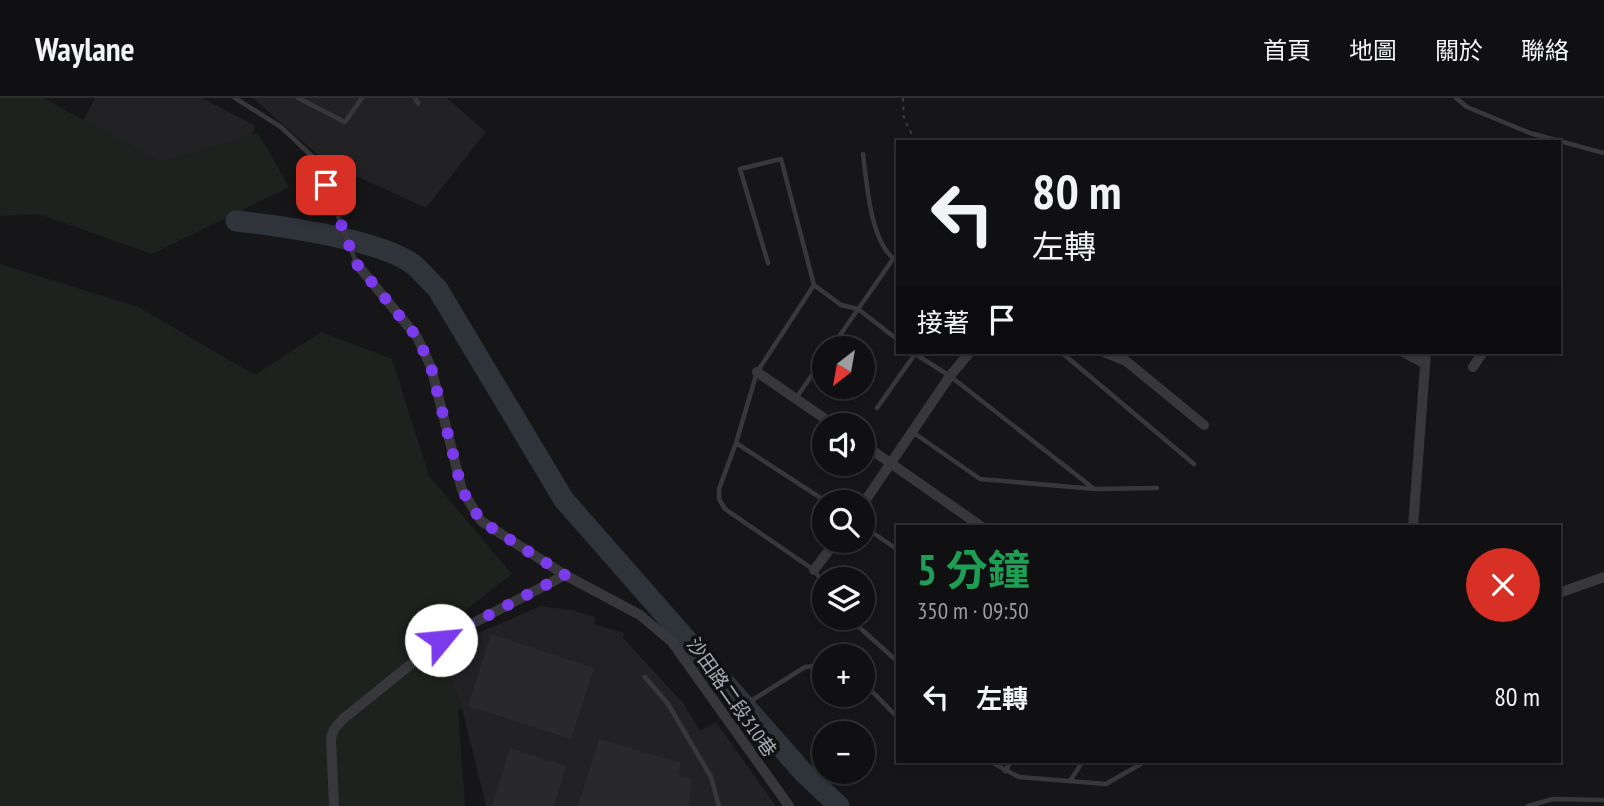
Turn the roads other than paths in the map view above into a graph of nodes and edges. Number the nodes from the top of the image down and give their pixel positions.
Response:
1 (235, 98) edge
2 (298, 98) edge
3 (362, 98) edge
4 (1456, 98) edge
5 (1556, 140) edge
6 (1561, 141) edge
7 (1604, 153) edge
8 (863, 154) dead end
9 (895, 261) edge
10 (356, 263) joint
11 (768, 263) dead end
12 (814, 285) junction
13 (858, 309) junction
14 (839, 336) edge
15 (896, 338) edge
16 (913, 354) edge
17 (916, 354) edge
18 (968, 354) edge
19 (1063, 354) edge
20 (1109, 354) edge
21 (1482, 354) edge
22 (1425, 357) edge
23 (1473, 367) dead end
24 (757, 372) junction
25 (812, 376) edge
26 (950, 376) junction
27 (796, 399) junction
28 (877, 408) dead end
29 (816, 413) edge
30 (1204, 425) dead end
31 (913, 432) junction
32 (736, 443) junction
33 (875, 452) edge
34 (890, 463) junction
35 (1194, 464) dead end
36 (1157, 488) dead end
37 (1094, 489) junction
38 (872, 490) edge
39 (812, 492) edge
40 (979, 525) edge
41 (1413, 525) edge
42 (875, 534) edge
43 (896, 549) edge
44 (827, 553) edge
45 (816, 567) edge
46 (812, 569) edge
47 (565, 575) junction
48 (1604, 577) edge
49 (1561, 592) edge
50 (862, 630) edge
51 (896, 660) edge
52 (812, 666) edge
53 (645, 677) dead end
54 (875, 694) edge
55 (896, 716) edge
56 (725, 718) junction
57 (992, 763) edge
58 (1010, 763) edge
59 (1082, 763) edge
60 (1143, 763) edge
61 (1005, 771) junction
62 (1070, 782) junction
63 (1604, 800) edge
64 (334, 806) edge
65 (719, 806) edge
66 (789, 806) edge
67 (1528, 806) edge

1 - 10 lane
2 - 3 lane
4 - 5 lane
6 - 7 lane
8 - 9 lane
9 - 13 lane
10 - 47 street, 沙田路二段310巷
11 - 12 lane
12 - 13 lane
12 - 24 lane
13 - 14 lane
13 - 15 lane
16 - 28 lane
17 - 26 lane
18 - 26 street
19 - 35 lane
20 - 30 street
21 - 23 street
22 - 41 street
24 - 27 street
24 - 32 lane
25 - 27 lane
26 - 31 street
26 - 37 lane
27 - 29 street
31 - 34 street
31 - 37 lane
32 - 39 lane
32 - 46 lane
33 - 34 street
34 - 38 street
34 - 40 street
36 - 37 lane
42 - 43 lane
44 - 45 street
47 - 56 street, 沙田路二段310巷
47 - 64 street
48 - 49 street
50 - 51 lane
52 - 56 lane
53 - 65 lane
54 - 55 lane
56 - 66 street, 沙田路二段310巷
57 - 61 lane
58 - 61 lane
59 - 62 lane
60 - 62 lane
61 - 62 lane
63 - 67 lane

